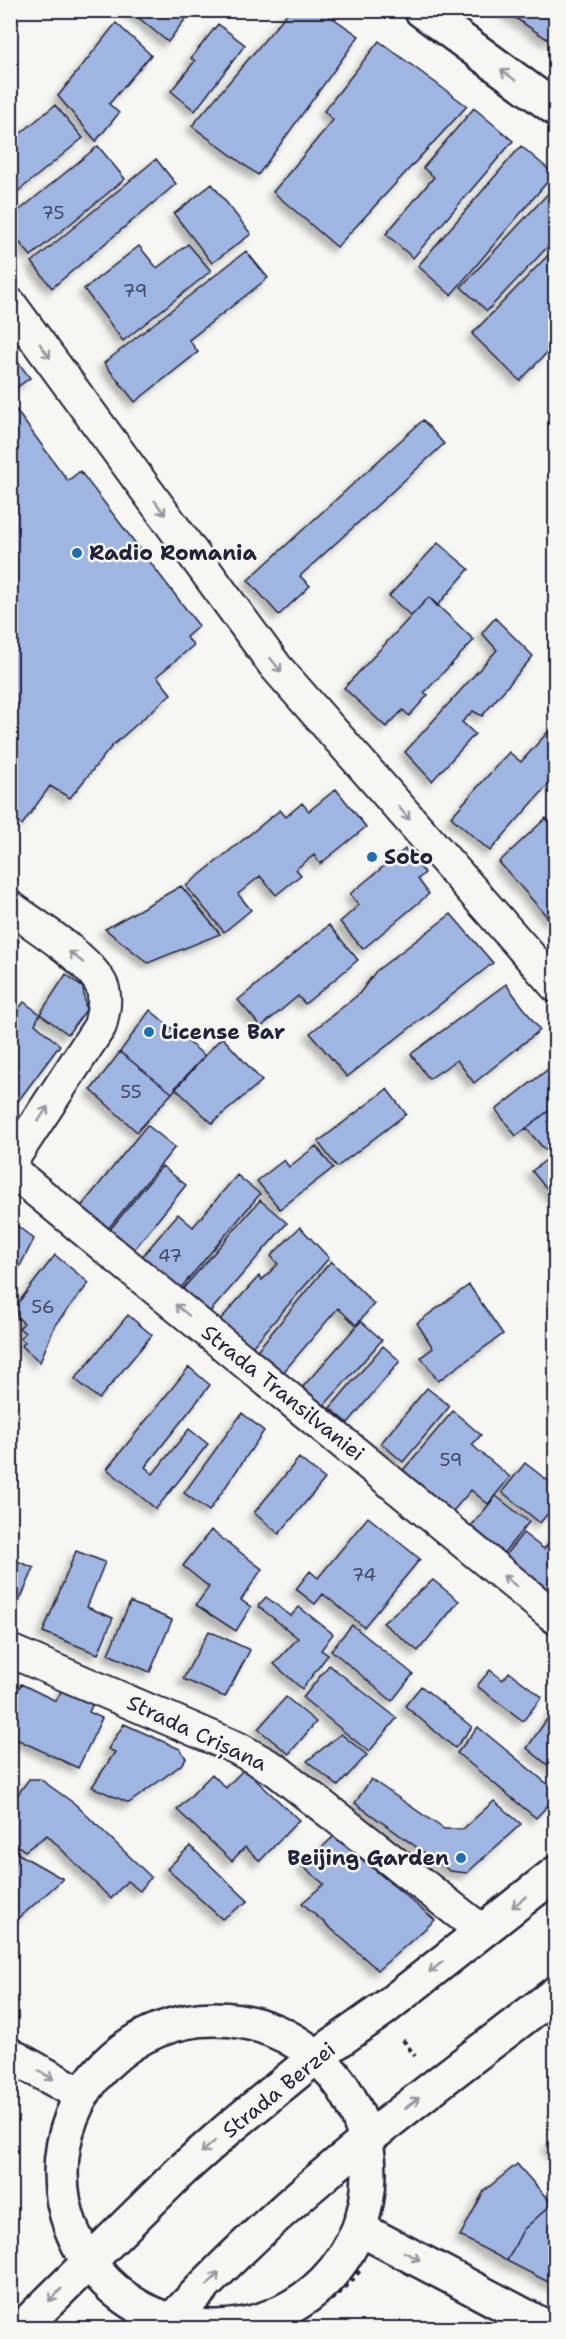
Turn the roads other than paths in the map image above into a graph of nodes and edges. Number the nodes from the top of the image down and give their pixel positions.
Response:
1 (421, 10) edge
2 (555, 109) edge
3 (10, 304) edge
4 (10, 908) edge
5 (555, 986) edge
6 (10, 1163) edge
7 (10, 1169) edge
8 (555, 1618) edge
9 (10, 1651) edge
10 (555, 1874) edge
11 (482, 1930) junction
12 (555, 1993) edge
13 (323, 2052) junction
14 (10, 2055) edge
15 (75, 2091) junction
16 (366, 2139) junction
17 (360, 2229) junction
18 (80, 2270) junction
19 (305, 2314) edge
20 (169, 2325) edge
21 (22, 2328) edge
22 (548, 2328) edge

2 -> 1 main road
3 -> 5 street
6 -> 4 street
8 -> 7 street, Strada Transilvaniei
9 - 11 street, Strada Crișana
10 -> 11 main road, Strada Berzei
11 -> 13 main road, Strada Berzei
16 -> 12 main road
13 - 15 main road
13 - 16 main road
13 -> 18 main road, Strada Berzei
14 -> 15 main road
15 - 18 main road
16 - 17 main road
20 -> 16 main road
17 - 19 main road
17 -> 22 main road
18 - 20 main road
18 -> 21 main road, Strada Berzei
19 - 20 main road

